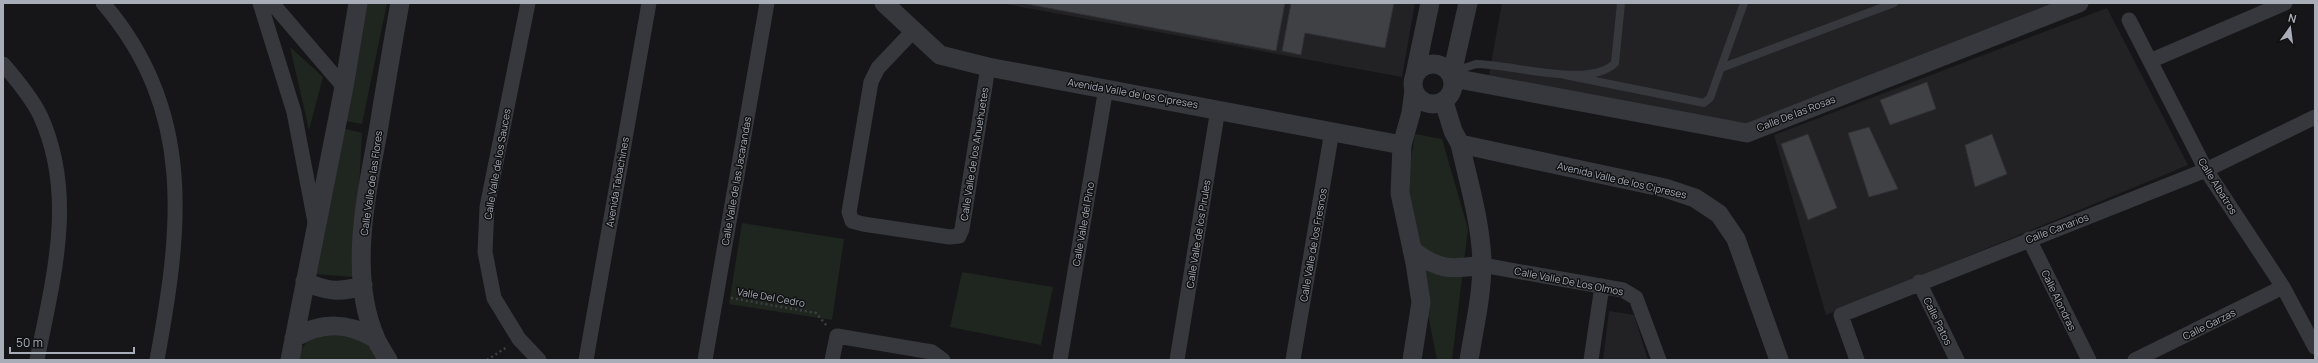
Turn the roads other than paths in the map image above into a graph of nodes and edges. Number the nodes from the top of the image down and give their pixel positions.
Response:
1 (103, 3) edge
2 (260, 3) edge
3 (272, 3) edge
4 (358, 3) edge
5 (400, 3) edge
6 (528, 3) edge
7 (649, 3) edge
8 (767, 3) edge
9 (884, 3) edge
10 (1430, 3) edge
11 (1468, 3) edge
12 (1621, 3) edge
13 (1744, 3) edge
14 (1894, 3) edge
15 (2079, 3) edge
16 (2285, 3) edge
17 (2129, 20) dead end
18 (914, 30) junction
19 (2150, 61) junction
20 (3, 64) edge
21 (988, 67) junction
22 (1721, 68) junction
23 (1565, 75) junction
24 (1453, 76) junction
25 (1414, 82) junction
26 (344, 87) junction
27 (1106, 88) junction
28 (1444, 102) junction
29 (1218, 109) junction
30 (2315, 116) edge
31 (1332, 131) junction
32 (1460, 144) junction
33 (1402, 145) junction
34 (2206, 170) junction
35 (316, 223) junction
36 (2029, 239) junction
37 (1412, 250) junction
38 (1482, 265) junction
39 (305, 281) junction
40 (1919, 282) junction
41 (363, 285) junction
42 (1602, 286) junction
43 (2284, 287) junction
44 (294, 338) junction
45 (376, 339) junction
46 (2315, 347) edge
47 (37, 360) edge
48 (157, 360) edge
49 (290, 360) edge
50 (388, 360) edge
51 (539, 360) edge
52 (586, 360) edge
53 (705, 360) edge
54 (832, 360) edge
55 (943, 360) edge
56 (1060, 360) edge
57 (1177, 360) edge
58 (1293, 360) edge
59 (1412, 360) edge
60 (1469, 360) edge
61 (1591, 360) edge
62 (1659, 360) edge
63 (1779, 360) edge
64 (1857, 360) edge
65 (1957, 360) edge
66 (2089, 360) edge
67 (2135, 360) edge

1 - 48 street
2 - 35 street
3 - 26 street
4 - 26 street
5 - 41 street, Calle Valle de las Flores
6 - 51 street, Calle Valle de los Sauces
7 - 52 street, Avenida Tabachines
8 - 53 street, Calle Valle de las Jacarandas
9 - 18 street, Avenida Valle de los Cipreses
10 - 25 street
11 - 24 street
12 - 23 lane
13 - 22 lane
14 - 22 lane
15 - 24 street, Calle De las Rosas
16 - 19 street
17 - 19 street, Calle Albatros
18 - 21 street, Avenida Valle de los Cipreses
18 - 21 street, Calle Valle de los Ahuehuetes
19 - 34 street, Calle Albatros
20 - 47 street
21 - 27 street, Avenida Valle de los Cipreses
22 - 23 lane
23 - 24 lane
24 - 25 street
24 - 28 street
25 - 28 street
25 - 33 street
26 - 35 street
27 - 29 street, Avenida Valle de los Cipreses
27 - 56 street, Calle Valle del Pino
28 - 32 street
29 - 31 street, Avenida Valle de los Cipreses
29 - 57 street, Calle Valle de los Pirules
30 - 34 street, Calle Canarios
31 - 33 street, Avenida Valle de los Cipreses
31 - 58 street, Calle Valle de los Fresnos
32 - 38 street
32 - 63 street, Avenida Valle de los Cipreses
33 - 37 street
34 - 36 street, Calle Canarios
34 - 43 street, Calle Albatros
35 - 39 street
36 - 40 street, Calle Canarios
36 - 66 street, Calle Alondras
37 - 38 street
37 - 59 street
38 - 42 street, Calle Valle De Los Olmos
38 - 60 street
39 - 41 street
39 - 44 street
40 - 64 street, Calle Canarios
40 - 65 street, Calle Patos
41 - 45 street, Calle Valle de las Flores
42 - 61 street
42 - 62 street, Calle Valle De Los Olmos
43 - 46 street, Calle Albatros
43 - 67 street, Calle Garzas
44 - 45 street
44 - 49 street
45 - 50 street, Calle Valle de las Flores
54 - 55 street

